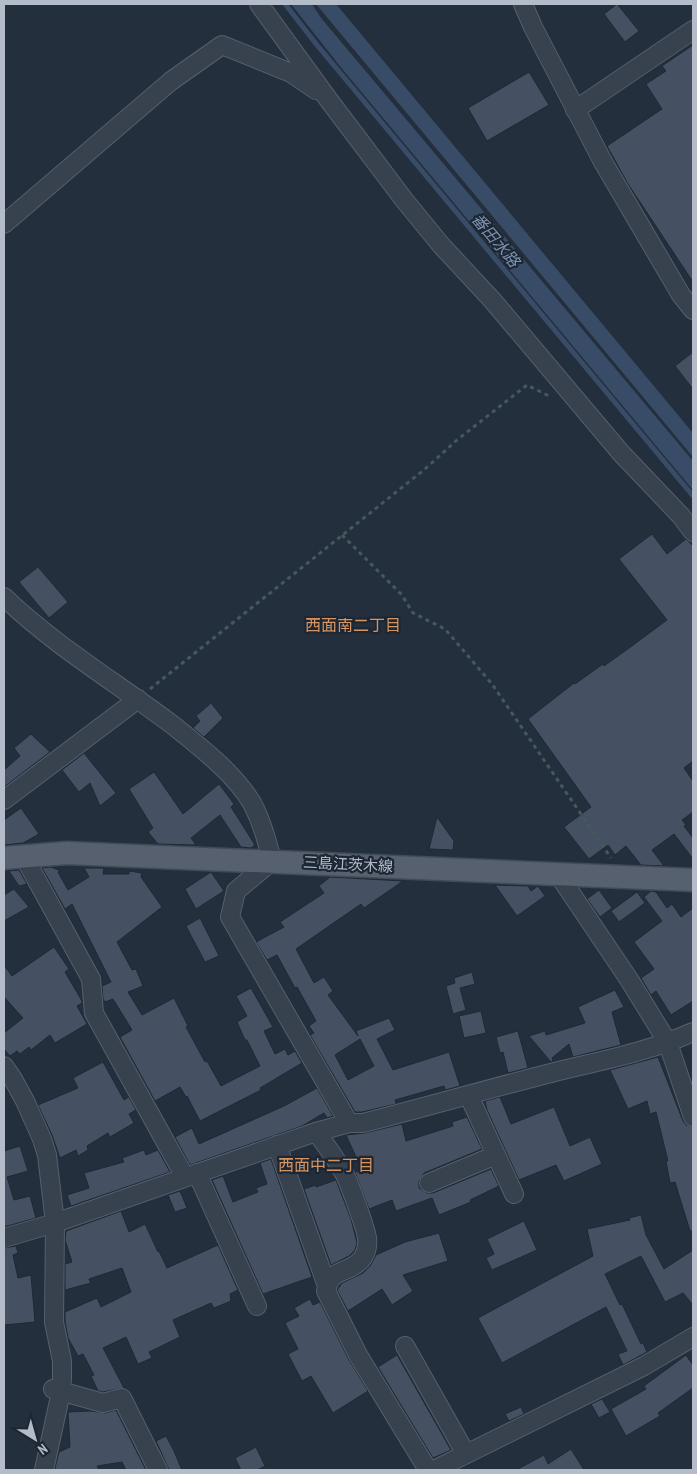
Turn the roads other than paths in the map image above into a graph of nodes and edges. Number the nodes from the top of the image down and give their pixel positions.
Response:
1 (259, 4) edge
2 (523, 4) edge
3 (693, 30) edge
4 (328, 99) junction
5 (575, 110) junction
6 (4, 224) edge
7 (693, 310) edge
8 (693, 532) edge
9 (4, 597) edge
10 (138, 699) junction
11 (4, 800) edge
12 (14, 856) edge
13 (272, 861) junction
14 (558, 874) junction
15 (693, 880) edge
16 (693, 1032) edge
17 (668, 1043) junction
18 (4, 1066) edge
19 (469, 1096) junction
20 (693, 1118) edge
21 (349, 1122) junction
22 (316, 1132) junction
23 (277, 1145) junction
24 (496, 1155) junction
25 (191, 1175) junction
26 (429, 1183) dead end
27 (514, 1194) dead end
28 (55, 1223) junction
29 (4, 1238) edge
30 (327, 1286) junction
31 (257, 1306) dead end
32 (693, 1337) edge
33 (405, 1346) dead end
34 (57, 1390) junction
35 (466, 1454) junction
36 (44, 1470) edge
37 (158, 1470) edge
38 (435, 1470) edge

1 - 4 street
2 - 5 street
3 - 5 street
4 - 6 street
4 - 8 street
5 - 7 street
9 - 10 street
10 - 11 street
10 - 13 street
12 - 13 main road, 三島江茨木線
12 - 25 street
13 - 14 main road, 三島江茨木線
13 - 21 street
14 - 15 main road, 三島江茨木線
14 - 17 street
16 - 17 street
17 - 19 street
17 - 20 street
18 - 28 street
19 - 21 street
19 - 24 street
21 - 22 street
22 - 23 street
22 - 30 street
23 - 25 street
23 - 30 street
24 - 26 street
24 - 27 street
25 - 28 street
25 - 31 street
28 - 29 street
28 - 34 street
30 - 38 street
32 - 35 street
33 - 35 street
34 - 36 street
34 - 37 street
35 - 38 street

